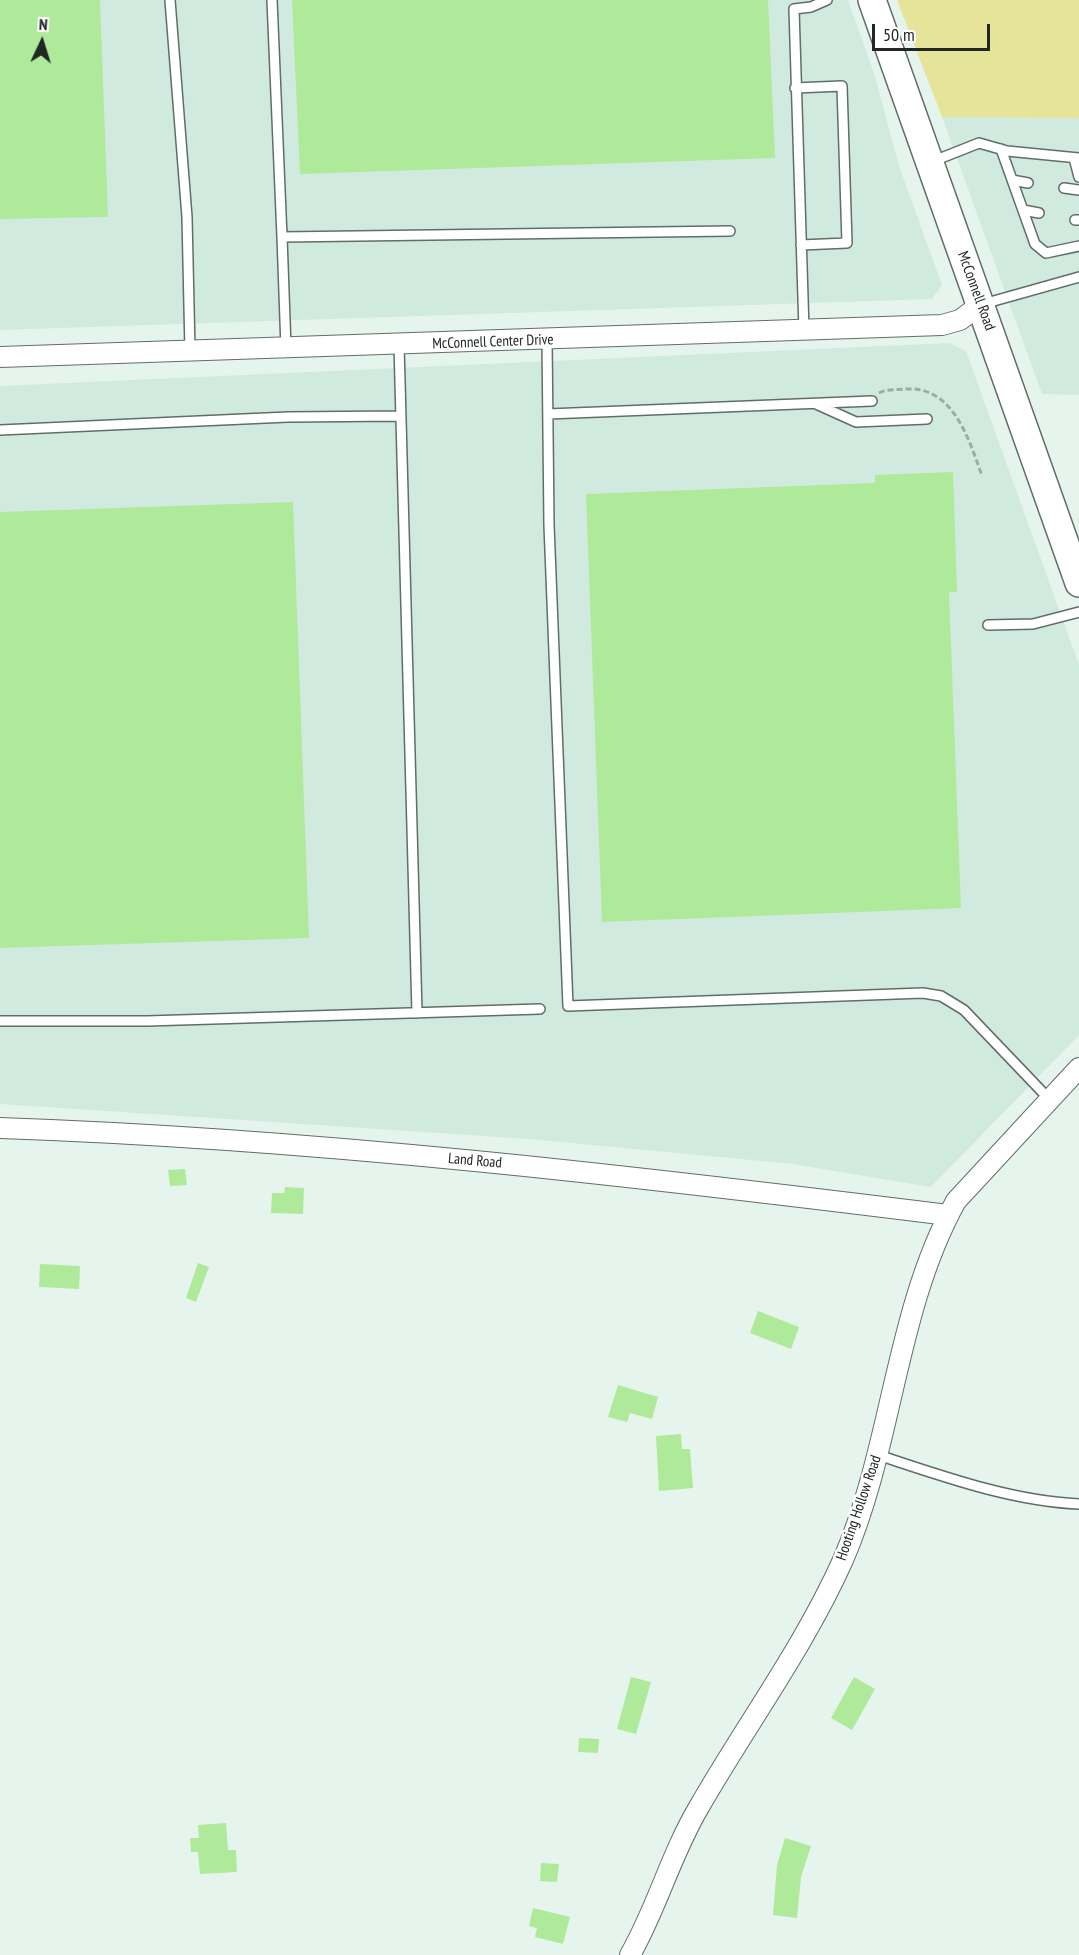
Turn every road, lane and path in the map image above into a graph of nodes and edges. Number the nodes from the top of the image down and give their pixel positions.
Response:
1 (170, 0) edge
2 (272, 0) edge
3 (827, 0) edge
4 (872, 0) edge
5 (794, 5) edge
6 (795, 88) junction
7 (1001, 149) junction
8 (1076, 158) edge
9 (930, 163) junction
10 (1079, 177) edge
11 (1012, 180) junction
12 (1028, 183) dead end
13 (1064, 188) dead end
14 (1079, 190) edge
15 (1023, 210) junction
16 (1039, 213) dead end
17 (730, 231) dead end
18 (282, 237) junction
19 (801, 245) junction
20 (1079, 246) edge
21 (1079, 277) edge
22 (980, 305) junction
23 (804, 330) junction
24 (547, 340) junction
25 (399, 345) junction
26 (286, 348) junction
27 (190, 351) junction
28 (0, 357) edge
29 (872, 401) dead end
30 (814, 403) junction
31 (548, 414) junction
32 (400, 416) junction
33 (927, 419) dead end
34 (0, 430) edge
35 (1079, 583) edge
36 (1079, 612) edge
37 (988, 625) dead end
38 (540, 1009) dead end
39 (417, 1013) junction
40 (0, 1021) edge
41 (1079, 1068) edge
42 (1050, 1100) junction
43 (0, 1128) edge
44 (948, 1215) junction
45 (878, 1455) junction
46 (1079, 1504) edge
47 (630, 1955) edge

1 - 27 lane
2 - 18 lane
3 - 5 lane
4 - 9 street, McConnell Road
5 - 6 lane
6 - 19 lane
6 - 19 lane
7 - 8 lane
7 - 9 lane
7 - 11 lane
8 - 10 lane
9 - 22 street, McConnell Road
11 - 12 lane
11 - 15 lane
13 - 14 lane
15 - 16 lane
15 - 20 lane
17 - 18 lane
18 - 26 lane
19 - 23 lane
21 - 22 lane
22 - 23 street, McConnell Center Drive
22 - 35 street, McConnell Road
23 - 24 street, McConnell Center Drive
24 - 25 street, McConnell Center Drive
24 - 31 lane
25 - 26 street, McConnell Center Drive
25 - 32 lane
26 - 27 street, McConnell Center Drive
27 - 28 street, McConnell Center Drive
29 - 30 lane
30 - 31 lane
30 - 33 lane
31 - 42 lane
32 - 34 lane
32 - 39 lane
36 - 37 lane
38 - 39 lane
39 - 40 lane
41 - 42 street, Hooting Hollow Road
42 - 44 street, Hooting Hollow Road
43 - 44 street, Land Road
44 - 45 street, Hooting Hollow Road
45 - 46 lane
45 - 47 street, Hooting Hollow Road

